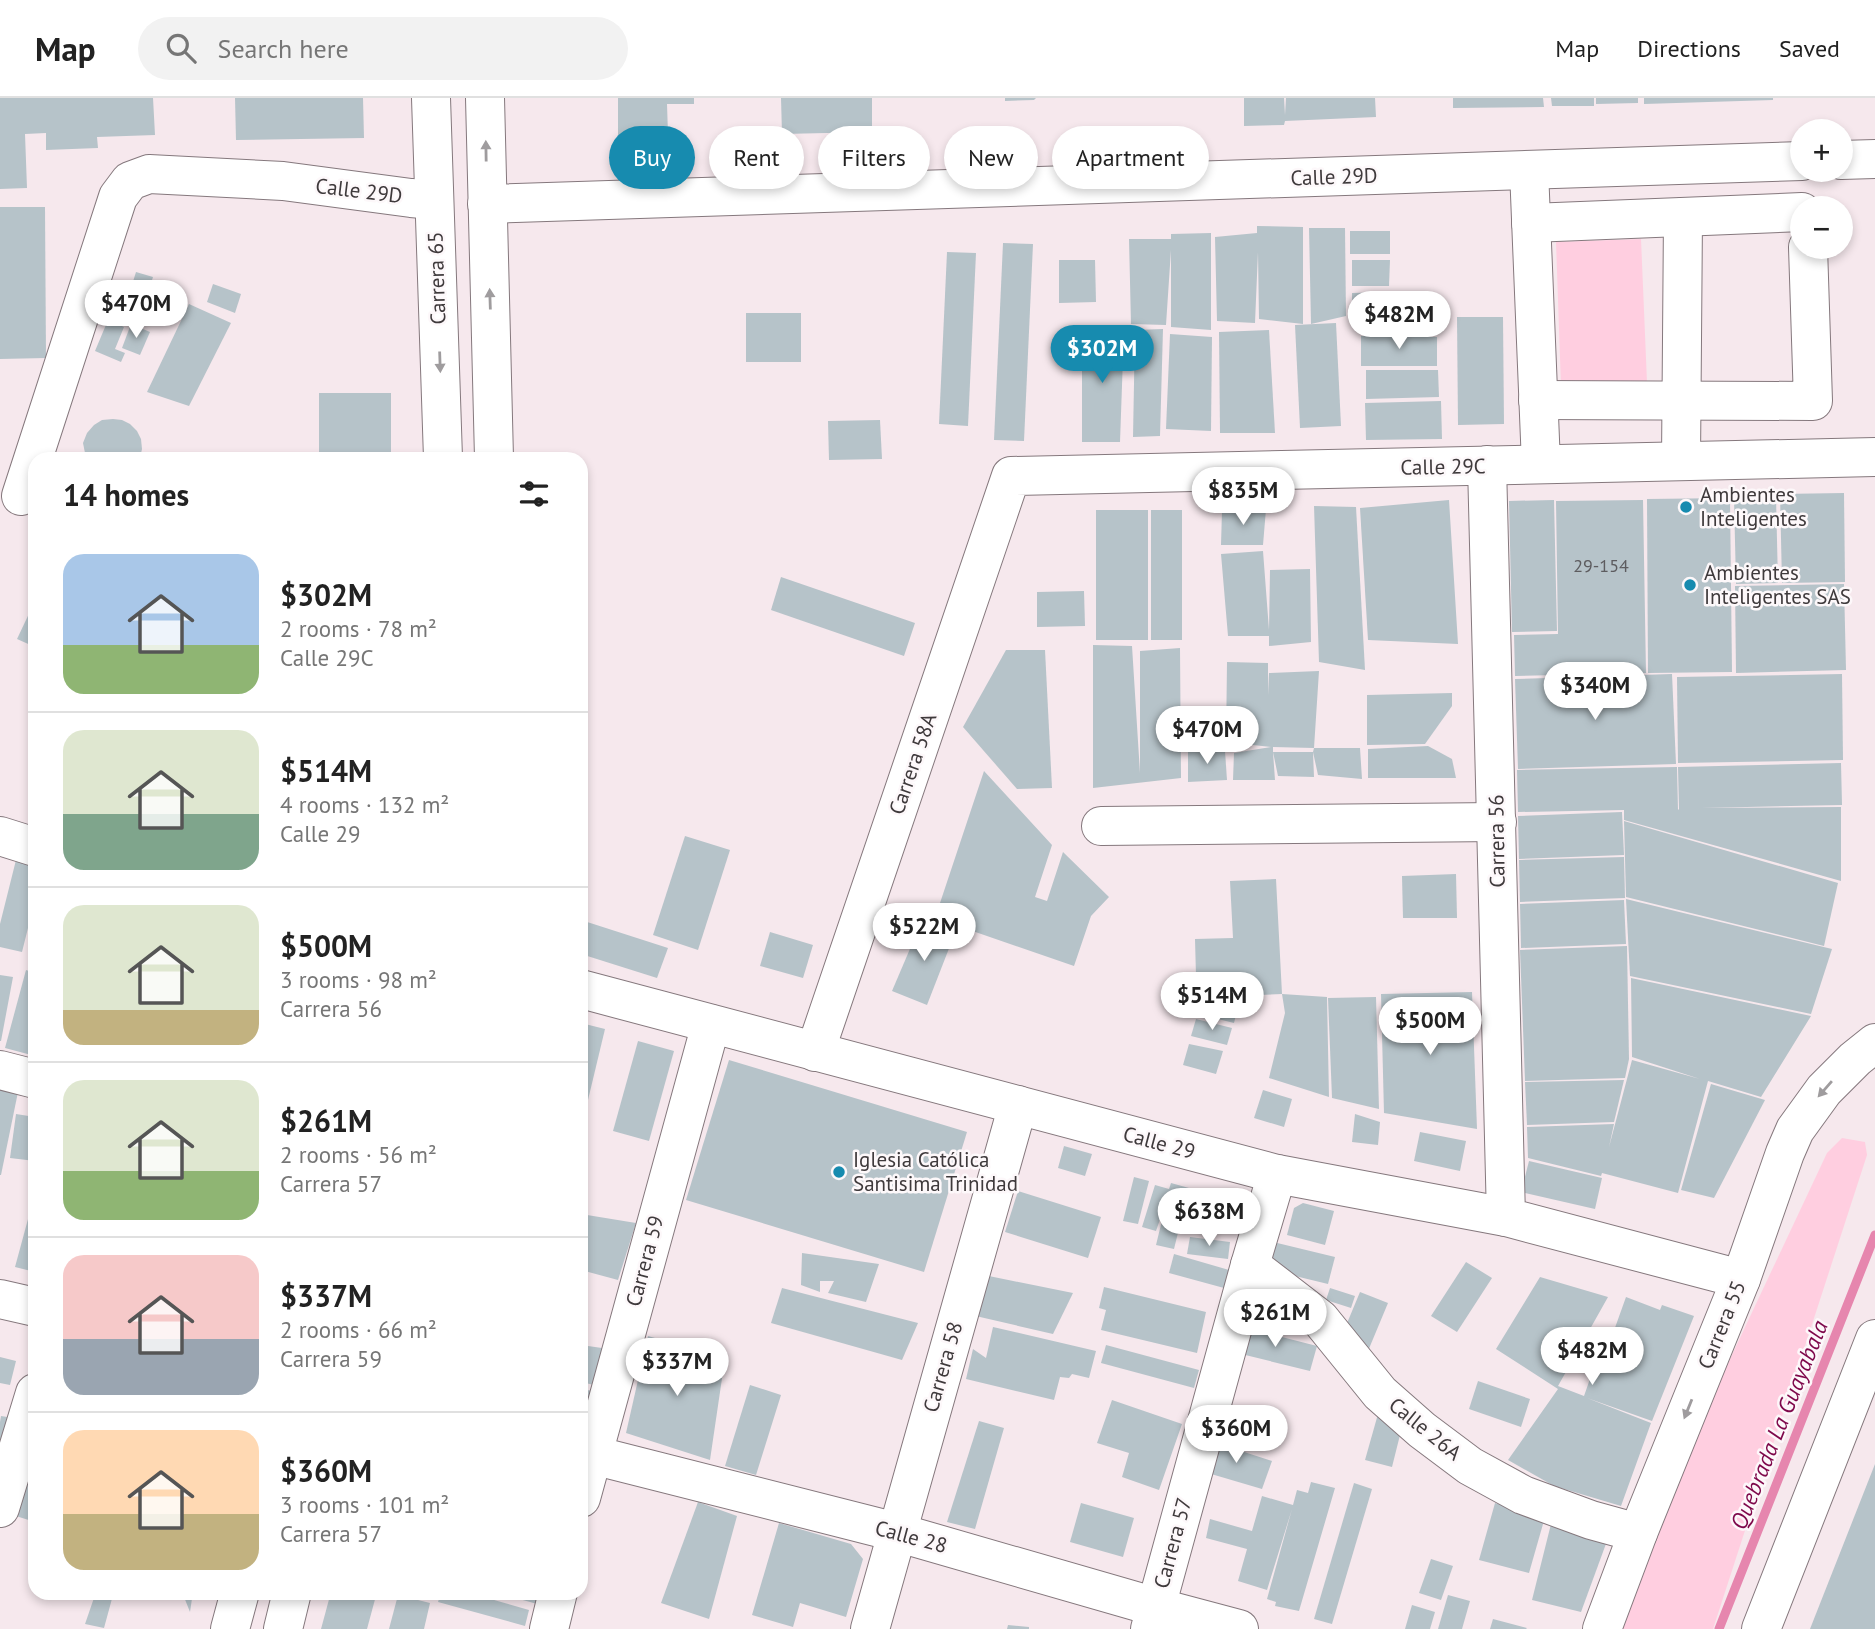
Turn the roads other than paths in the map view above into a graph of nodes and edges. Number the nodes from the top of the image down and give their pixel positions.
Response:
1 (431, 98) edge
2 (485, 98) edge
3 (1875, 159) edge
4 (1853, 160) edge
5 (1790, 161) edge
6 (1529, 170) junction
7 (434, 200) junction
8 (487, 204) junction
9 (1790, 213) edge
10 (1684, 217) junction
11 (1531, 223) junction
12 (1808, 259) edge
13 (1538, 400) junction
14 (1683, 401) junction
15 (1813, 401) junction
16 (35, 452) edge
17 (443, 452) edge
18 (494, 452) edge
19 (1875, 457) edge
20 (1811, 458) junction
21 (1682, 461) junction
22 (1541, 464) junction
23 (1487, 466) junction
24 (28, 474) edge
25 (1011, 476) joint
26 (21, 496) dead end
27 (1497, 822) junction
28 (1101, 826) dead end
29 (0, 836) edge
30 (28, 845) edge
31 (588, 991) edge
32 (711, 1024) junction
33 (1875, 1043) edge
34 (815, 1052) junction
35 (0, 1070) edge
36 (28, 1077) edge
37 (1018, 1105) junction
38 (1277, 1174) junction
39 (1506, 1217) junction
40 (1251, 1265) junction
41 (1741, 1279) junction
42 (0, 1298) edge
43 (28, 1305) edge
44 (1875, 1339) edge
45 (28, 1416) edge
46 (588, 1446) edge
47 (588, 1454) edge
48 (0, 1508) edge
49 (896, 1532) junction
50 (1639, 1533) junction
51 (238, 1600) edge
52 (290, 1600) edge
53 (556, 1600) edge
54 (1153, 1618) edge
55 (230, 1629) edge
56 (283, 1629) edge
57 (549, 1629) edge
58 (870, 1629) edge
59 (1239, 1629) edge
60 (1602, 1629) edge
61 (1761, 1629) edge

1 - 7 street, Carrera 65
8 -> 2 street
3 - 4 street
5 - 6 street, Calle 29D
6 - 8 street, Calle 29D
6 - 11 street
7 - 16 street, Calle 29D
7 -> 17 street, Carrera 65
18 -> 8 street
9 - 10 street
10 - 11 street
10 - 14 street
11 - 13 street
12 - 15 street
13 - 14 street
13 - 22 street
14 - 15 street
14 - 21 street
15 - 20 street
19 - 20 street, Calle 29C
20 - 21 street, Calle 29C
21 - 22 street, Calle 29C
22 - 23 street, Calle 29C
23 - 25 street, Calle 29C
23 - 27 street, Carrera 56
24 - 26 street, Calle 29D
25 - 34 street, Carrera 58A
27 - 28 street
27 - 39 street, Carrera 56
29 - 30 street
31 - 32 street, Calle 29
32 - 34 street, Calle 29
32 - 46 street, Carrera 59
33 -> 41 street, Carrera 55
34 - 37 street, Calle 29
35 - 36 street
37 - 38 street, Calle 29
37 - 49 street, Carrera 58
38 - 39 street, Calle 29
38 - 40 street, Carrera 57
39 - 41 street, Calle 29
40 - 50 street, Calle 26A
40 - 54 street, Carrera 57
41 -> 50 street, Carrera 55
42 - 43 street
44 - 61 street
45 - 48 street
47 - 49 street, Calle 28
49 - 54 street, Calle 28
49 - 58 street, Carrera 58
50 - 60 street, Carrera 55
51 - 55 street
52 - 56 street
53 - 57 street
54 - 59 street, Calle 28

